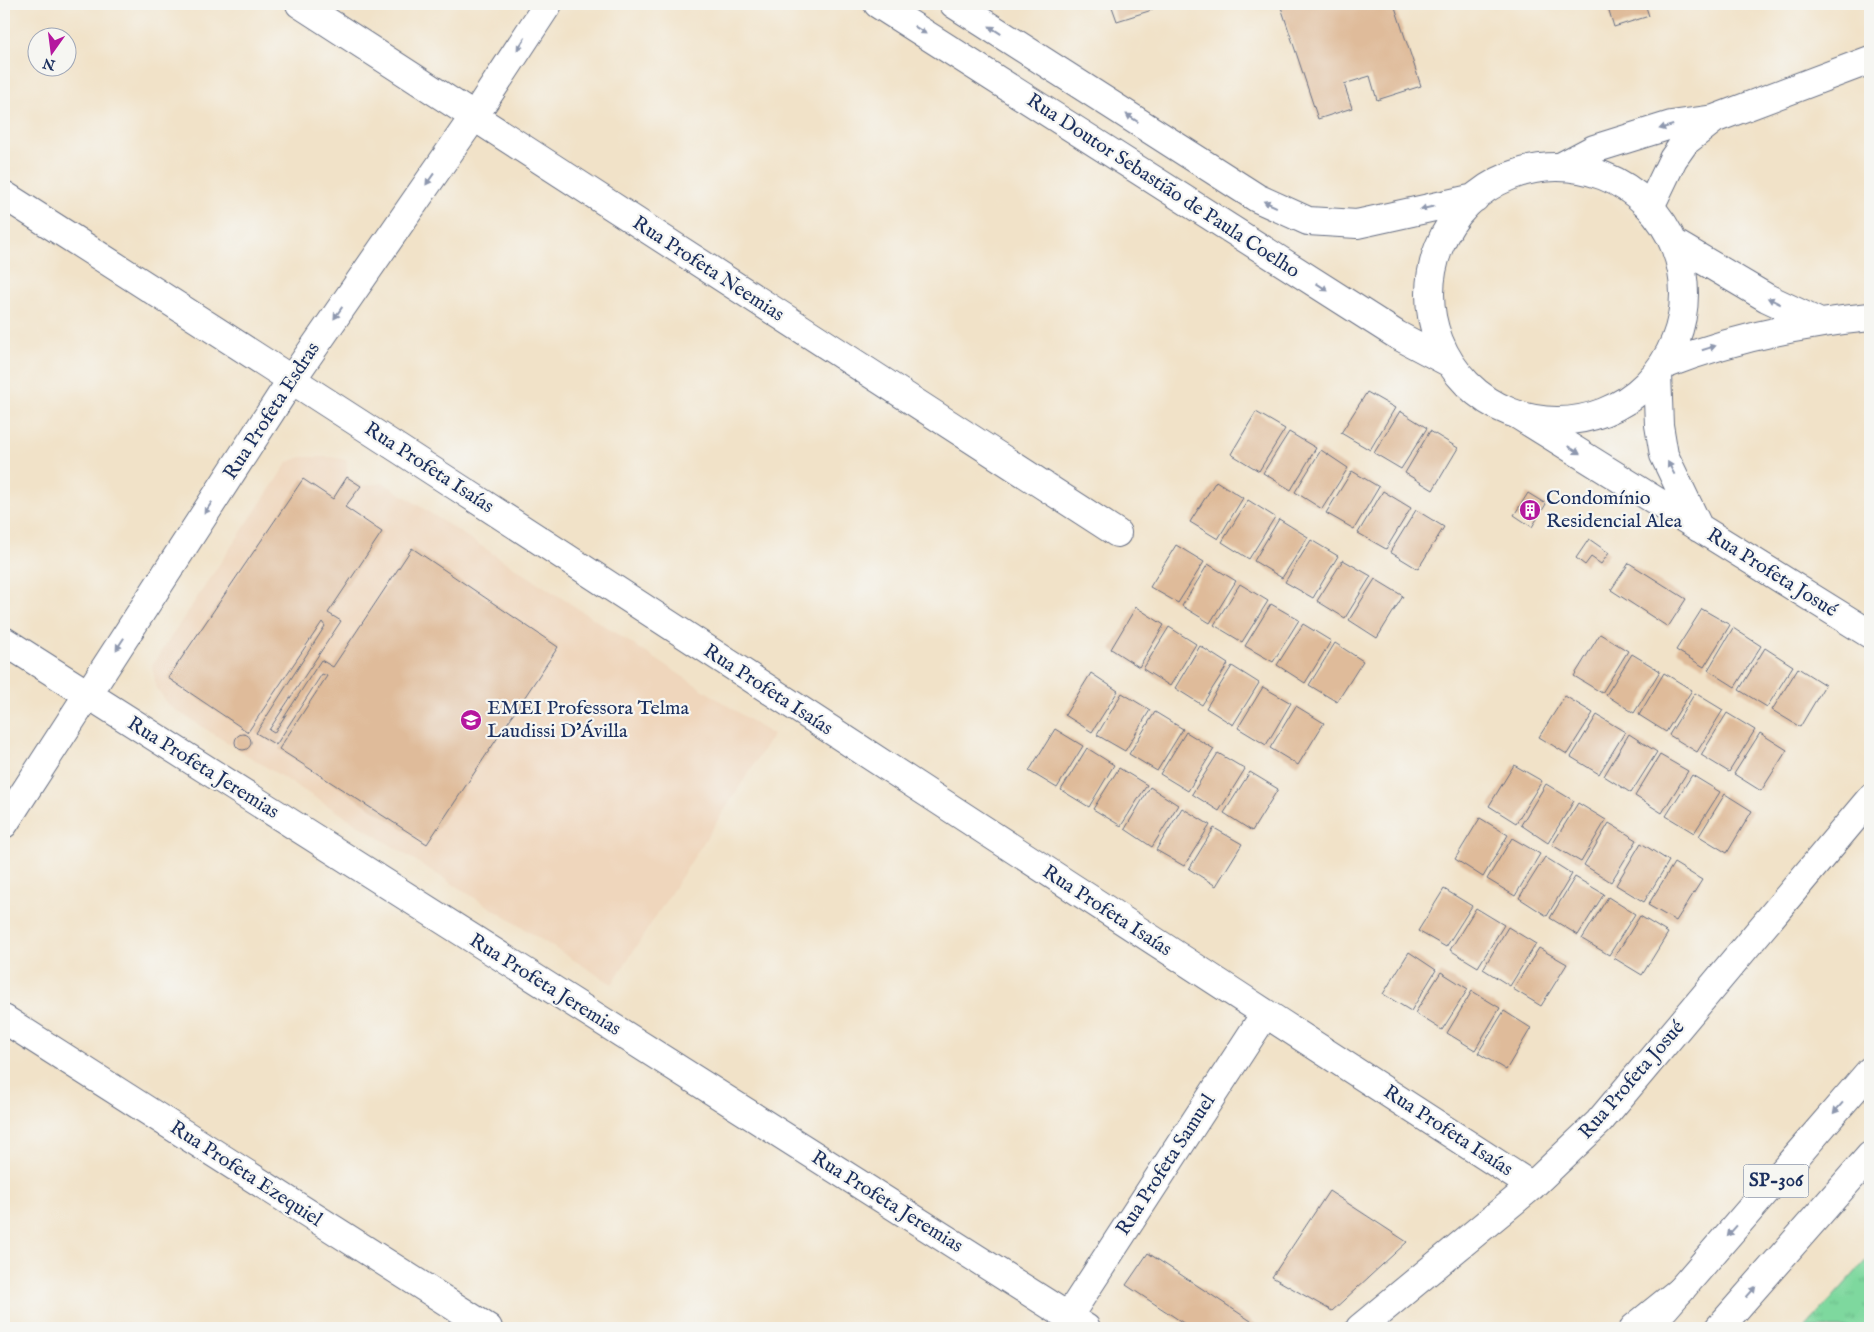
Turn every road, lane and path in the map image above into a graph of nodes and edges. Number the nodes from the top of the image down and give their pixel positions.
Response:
1 (300, 4) edge
2 (548, 4) edge
3 (878, 4) edge
4 (954, 4) edge
5 (1870, 60) edge
6 (473, 118) junction
7 (1714, 119) junction
8 (1560, 167) junction
9 (4, 195) edge
10 (1475, 198) junction
11 (1650, 207) junction
12 (1674, 243) junction
13 (1870, 317) edge
14 (1818, 322) junction
15 (1450, 363) junction
16 (1660, 370) junction
17 (292, 379) junction
18 (1518, 415) junction
19 (1699, 528) junction
20 (1117, 533) dead end
21 (1870, 634) edge
22 (4, 641) edge
23 (87, 695) junction
24 (1870, 800) edge
25 (4, 824) edge
26 (1265, 1014) junction
27 (4, 1019) edge
28 (1870, 1071) edge
29 (1870, 1156) edge
30 (1532, 1186) junction
31 (1681, 1290) junction
32 (1077, 1323) edge
33 (488, 1328) edge
34 (1360, 1328) edge
35 (1634, 1328) edge
36 (1648, 1328) edge
37 (1719, 1328) edge

1 - 6 main road, Rua Profeta Neemias
2 -> 6 main road, Rua Profeta Esdras
3 -> 15 main road, Rua Doutor Sebastião de Paula Coelho
10 -> 4 main road, Rua Doutor Sebastião de Paula Coelho
5 - 7 main road
6 -> 17 main road, Rua Profeta Esdras
6 - 20 main road, Rua Profeta Neemias
7 -> 8 main road
7 - 11 main road
8 - 10 main road
8 - 11 main road
9 - 17 main road, Rua Profeta Isaías
10 - 15 main road
11 - 12 main road
14 -> 12 main road
12 - 16 main road
13 - 14 main road
16 -> 14 main road
15 - 18 main road
16 - 18 main road
19 -> 16 main road, Rua Profeta Josué
17 -> 23 main road, Rua Profeta Esdras
17 - 26 main road, Rua Profeta Isaías
18 -> 19 main road, Rua Profeta Josué
19 - 21 main road, Rua Profeta Josué
22 - 23 main road, Rua Profeta Jeremias
23 - 25 main road, Rua Profeta Esdras
23 - 32 main road, Rua Profeta Jeremias
24 - 30 main road, Rua Profeta Josué
26 - 30 main road, Rua Profeta Isaías
26 - 32 main road, Rua Profeta Samuel
27 - 33 main road, Rua Profeta Ezequiel
28 -> 31 main road, SP-306
37 -> 29 main road, SP-306
30 - 34 main road, Rua Profeta Josué
31 - 35 main road
31 - 36 main road, SP-306

